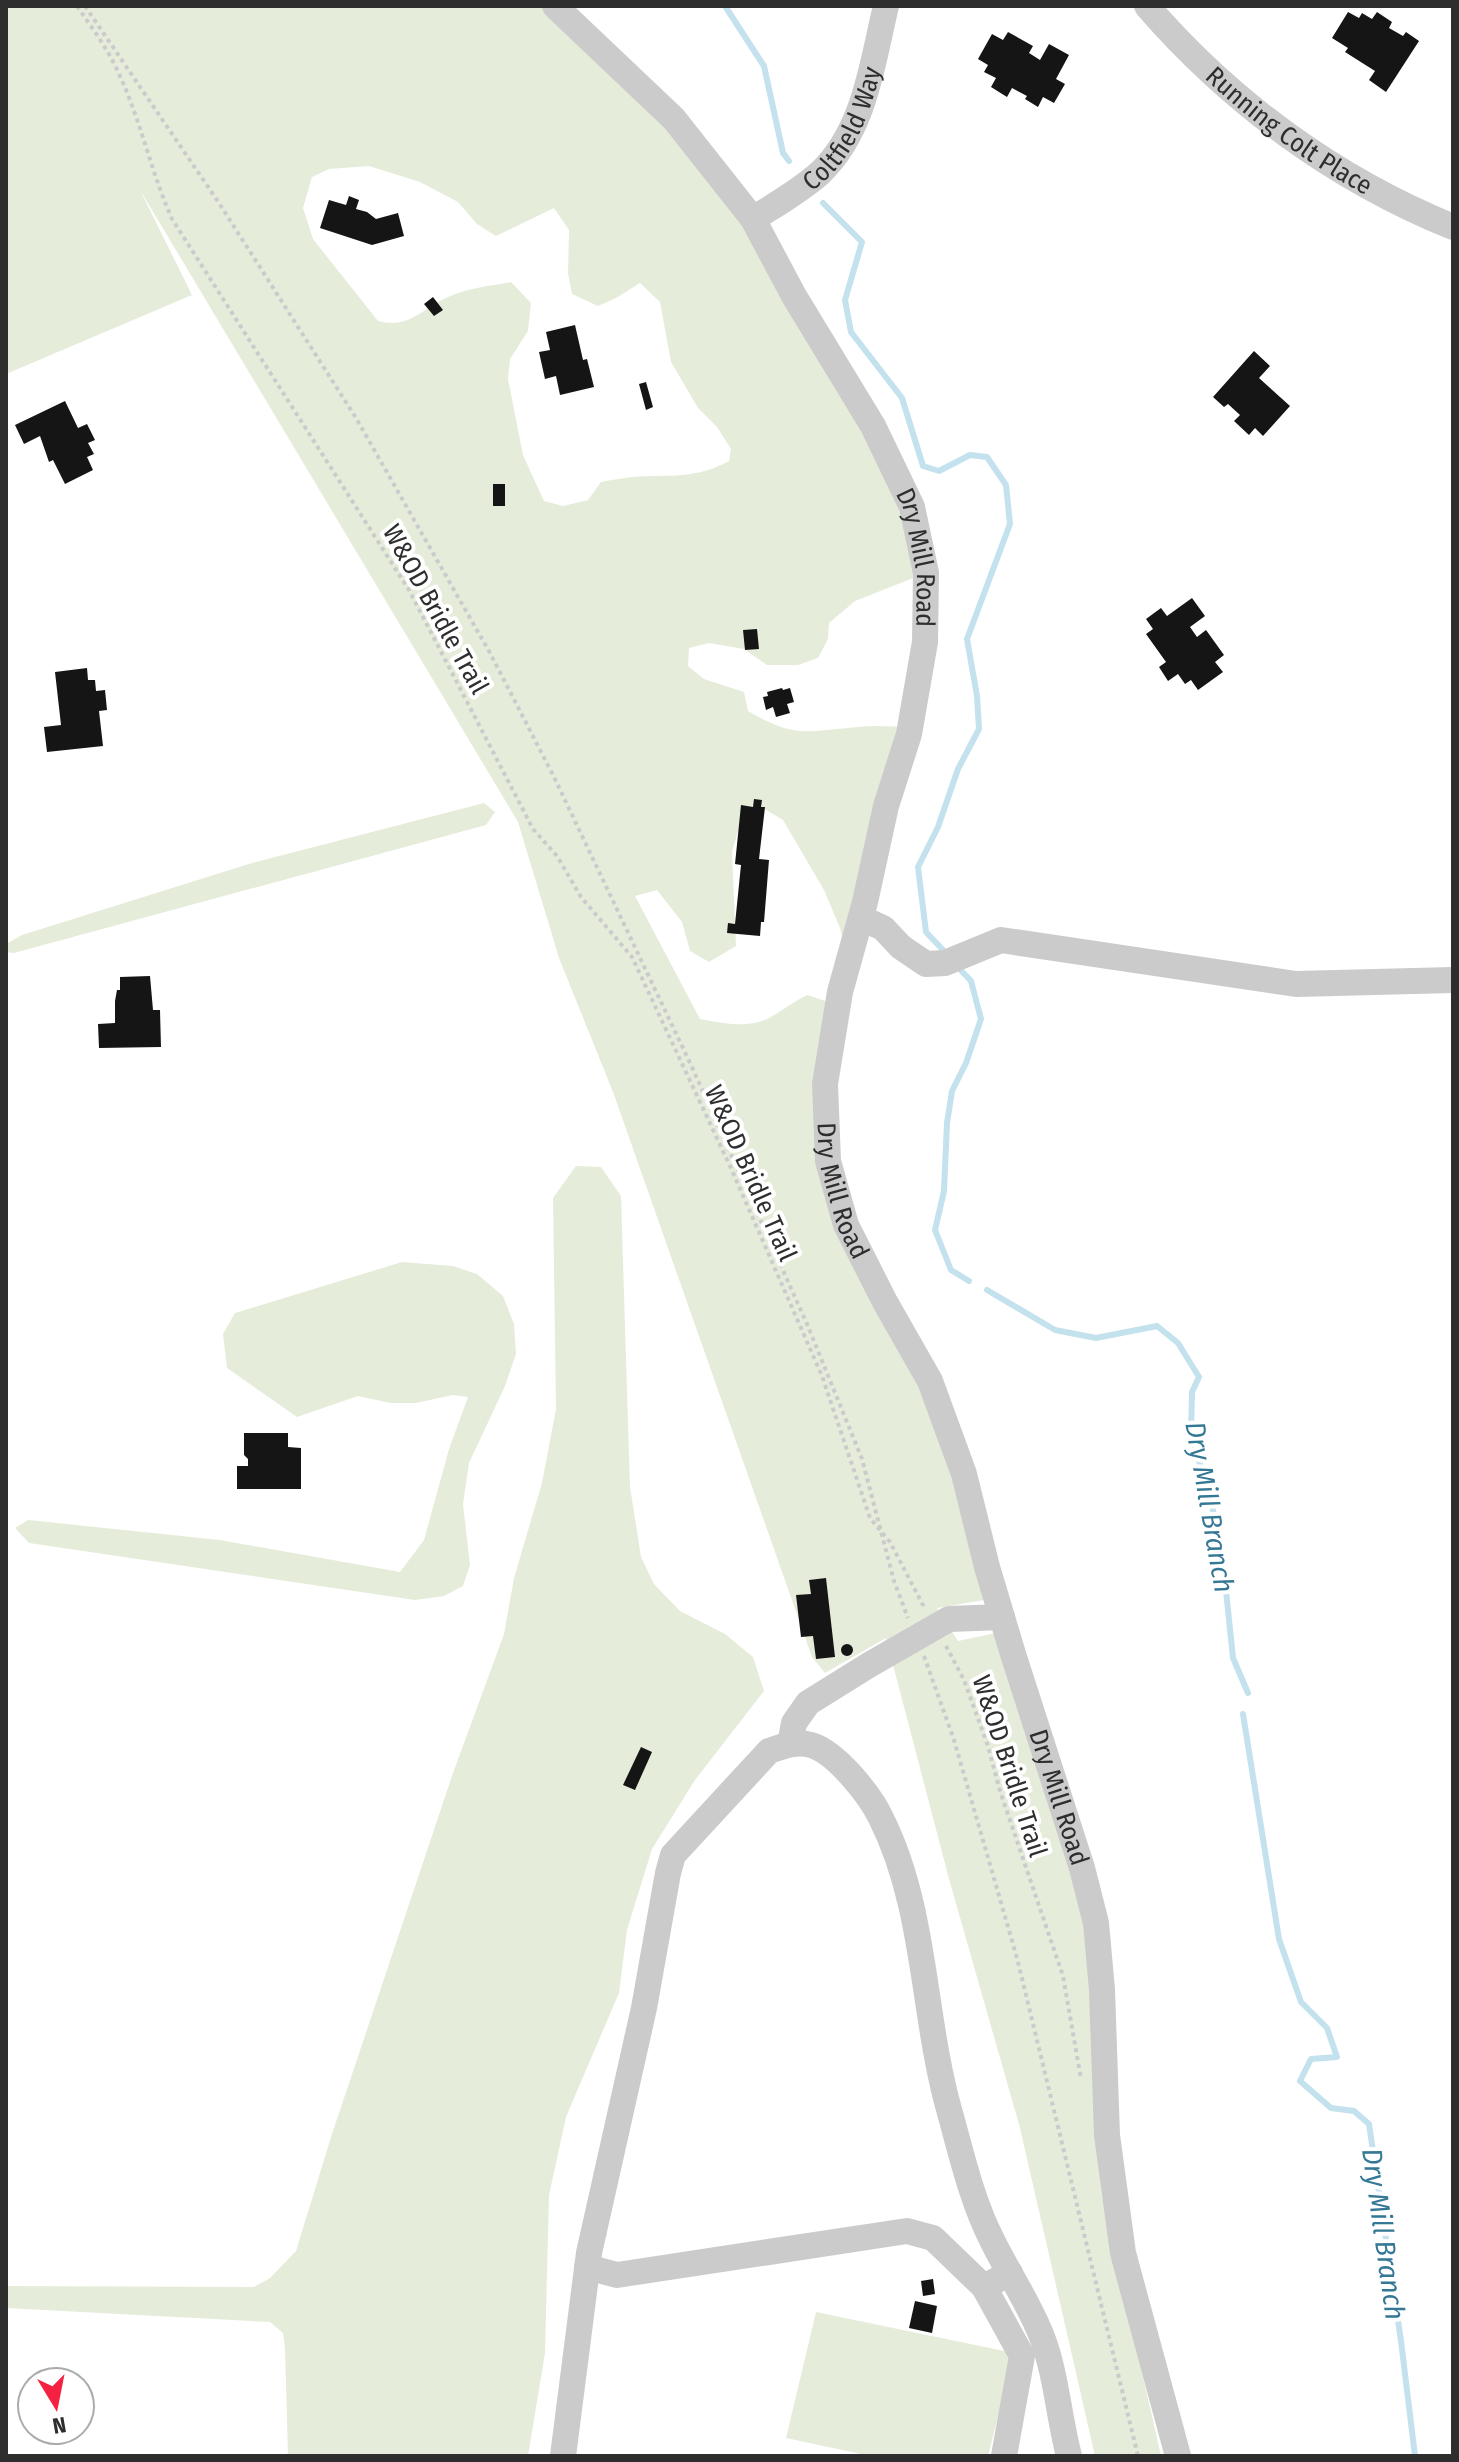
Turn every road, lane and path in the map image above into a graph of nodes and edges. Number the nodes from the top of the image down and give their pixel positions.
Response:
1 (77, 6) edge
2 (85, 6) edge
3 (555, 6) edge
4 (886, 6) edge
5 (1147, 6) edge
6 (753, 219) junction
7 (1453, 227) edge
8 (861, 918) junction
9 (1453, 980) edge
10 (882, 1532) junction
11 (1002, 1617) junction
12 (925, 1632) junction
13 (790, 1744) junction
14 (1083, 2093) dead end
15 (587, 2267) junction
16 (1010, 2273) junction
17 (984, 2287) junction
18 (563, 2456) edge
19 (1004, 2456) edge
20 (1069, 2456) edge
21 (1138, 2456) edge
22 (1178, 2456) edge

1 - 10 path, W&OD Bridle Trail
2 - 10 path
3 - 6 street, Dry Mill Road
4 - 6 street, Coltfield Way
5 - 7 street, Running Colt Place
6 - 8 street, Dry Mill Road
8 - 9 street
8 - 11 street, Dry Mill Road
10 - 12 path, W&OD Bridle Trail
10 - 12 path
11 - 12 street
11 - 22 street, Dry Mill Road
12 - 13 street
12 - 14 path, W&OD Bridle Trail
12 - 21 path
13 - 15 street
13 - 16 street
15 - 17 street
15 - 18 street
16 - 17 street
16 - 20 street
17 - 19 street

